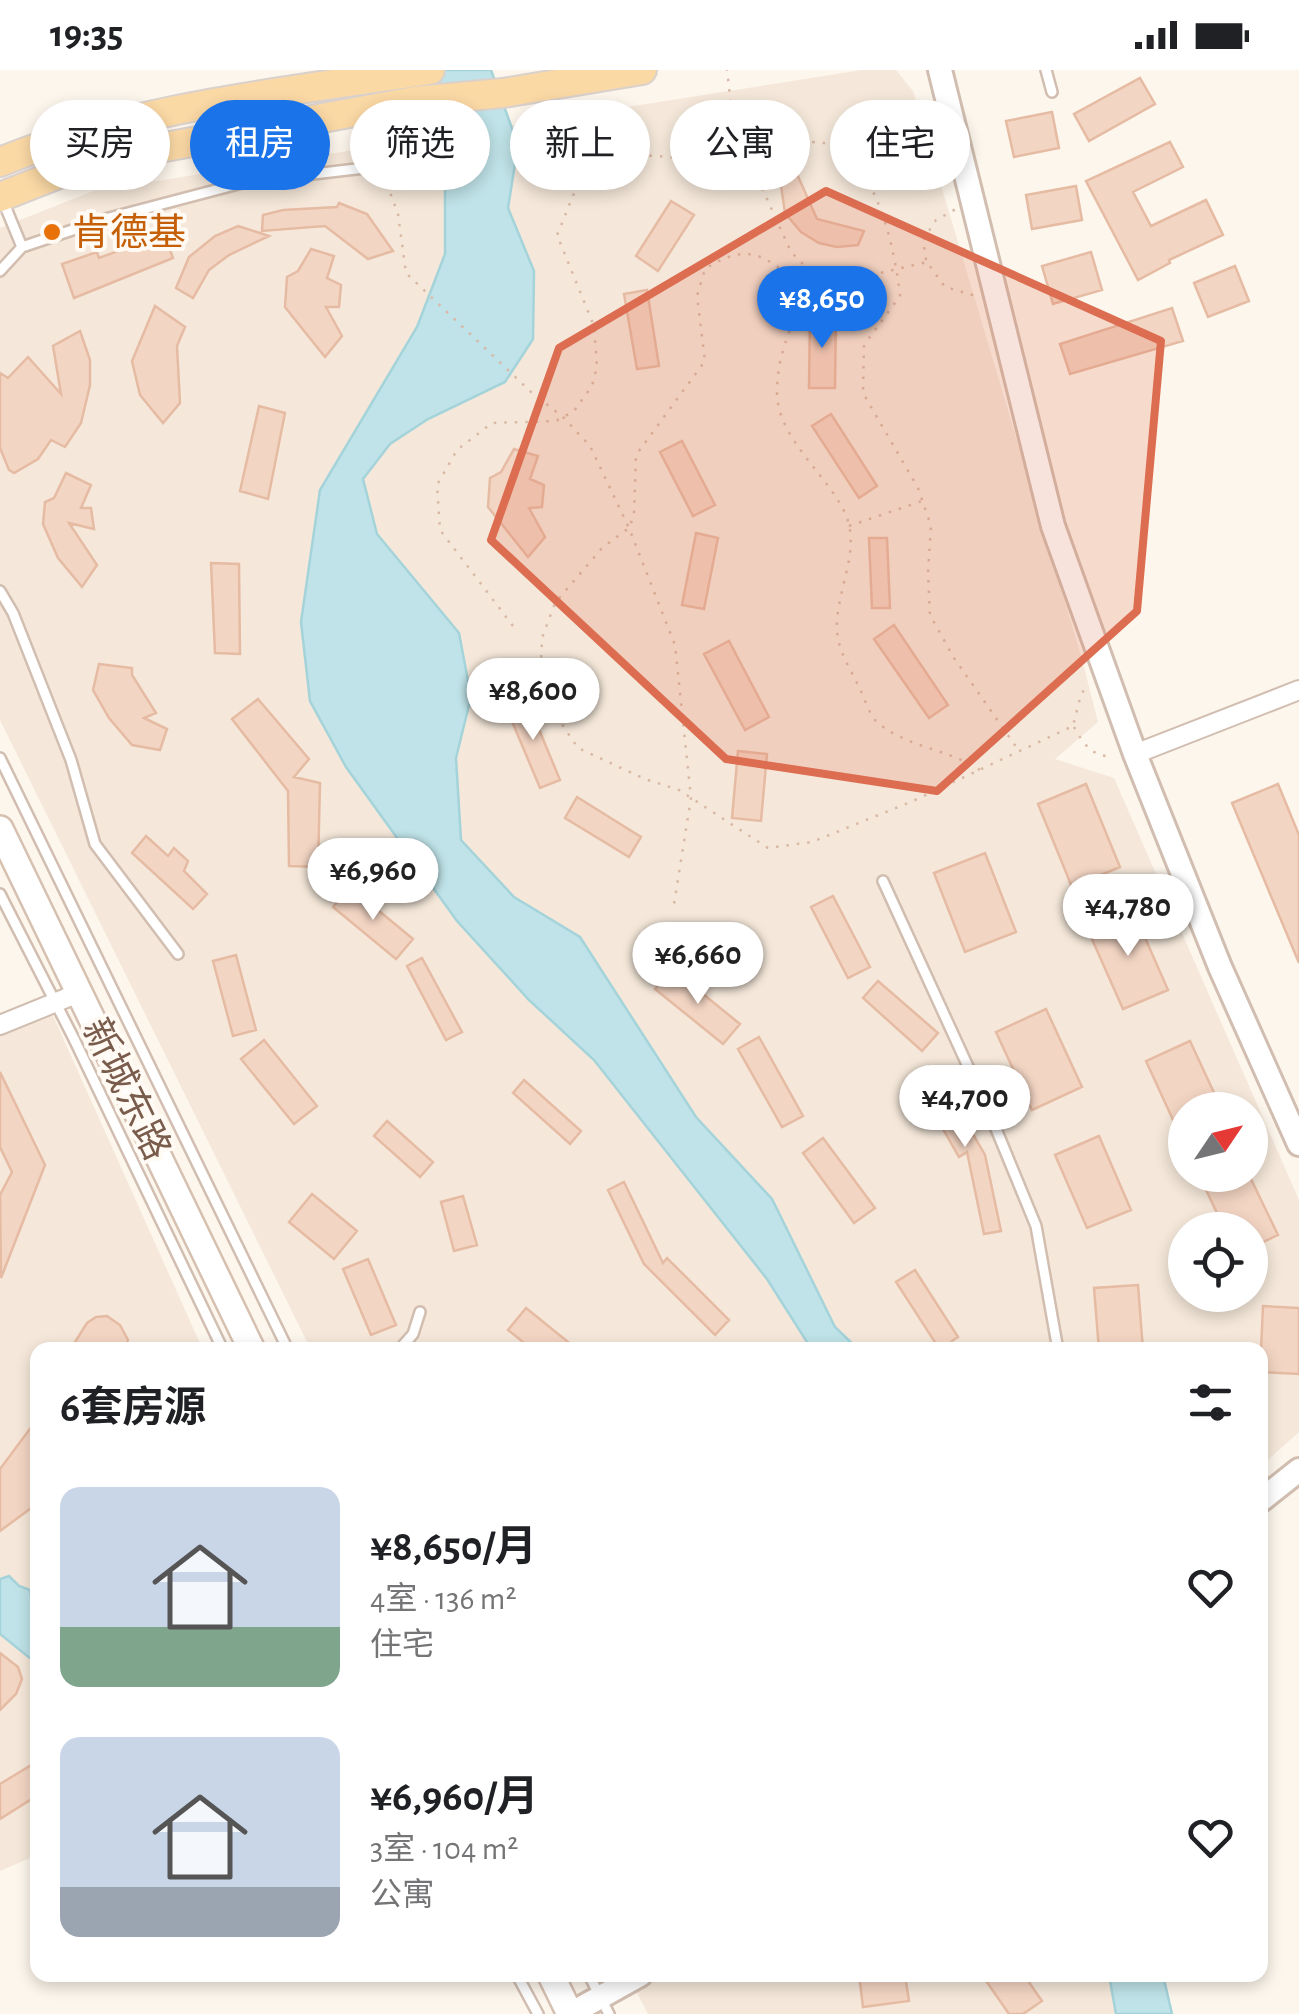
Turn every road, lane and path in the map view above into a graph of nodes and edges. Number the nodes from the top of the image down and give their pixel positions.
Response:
1 (642, 70) edge
2 (727, 70) edge
3 (940, 70) edge
4 (1046, 70) edge
5 (420, 72) edge
6 (1052, 92) dead end
7 (730, 100) edge
8 (330, 117) edge
9 (190, 143) edge
10 (810, 145) edge
11 (670, 157) edge
12 (2, 158) edge
13 (216, 190) edge
14 (389, 190) edge
15 (763, 190) edge
16 (1, 196) edge
17 (971, 201) junction
18 (22, 246) junction
19 (927, 262) junction
20 (897, 268) junction
21 (0, 271) edge
22 (808, 290) junction
23 (996, 301) junction
24 (563, 417) junction
25 (922, 500) junction
26 (848, 526) junction
27 (630, 528) junction
28 (0, 591) edge
29 (513, 626) dead end
30 (1104, 668) junction
31 (1299, 690) edge
32 (1073, 726) junction
33 (1020, 752) junction
34 (1135, 754) junction
35 (0, 758) edge
36 (980, 770) junction
37 (0, 829) edge
38 (883, 882) dead end
39 (0, 894) edge
40 (674, 904) dead end
41 (178, 954) dead end
42 (81, 992) junction
43 (54, 1003) junction
44 (0, 1025) edge
45 (1299, 1144) edge
46 (420, 1312) dead end
47 (218, 1342) edge
48 (248, 1342) edge
49 (284, 1342) edge
50 (406, 1342) edge
51 (1057, 1342) edge
52 (1299, 1470) edge
53 (1268, 1495) edge
54 (522, 1982) edge
55 (554, 1982) edge
56 (592, 1982) edge
57 (632, 1982) edge
58 (604, 2006) edge
59 (538, 2014) edge
60 (570, 2014) edge

1 - 8 main road
2 - 7 path
3 - 17 street
4 - 6 lane
5 - 12 main road
9 - 16 main road
10 - 20 path
11 - 24 path
13 - 18 lane
14 - 24 path
15 - 22 path
16 - 18 lane
17 - 19 path
17 - 23 street
18 - 21 lane
19 - 20 path
19 - 23 path
20 - 22 path
20 - 25 path
22 - 26 path
22 - 27 path
23 - 30 street
24 - 27 path
24 - 29 path
25 - 26 path
25 - 33 path
26 - 36 path
27 - 36 path
27 - 40 path
28 - 41 lane
30 - 32 path
30 - 34 street
31 - 34 street
32 - 33 path
32 - 34 path
33 - 36 path
34 - 45 street
35 - 49 lane
37 - 42 main road, 新城东路
38 - 51 lane
39 - 43 lane
42 - 43 street
42 - 48 main road, 新城东路
43 - 44 street
43 - 47 lane
46 - 50 lane
52 - 53 street
54 - 59 lane
55 - 60 main road
56 - 58 lane
57 - 58 street
58 - 60 street

